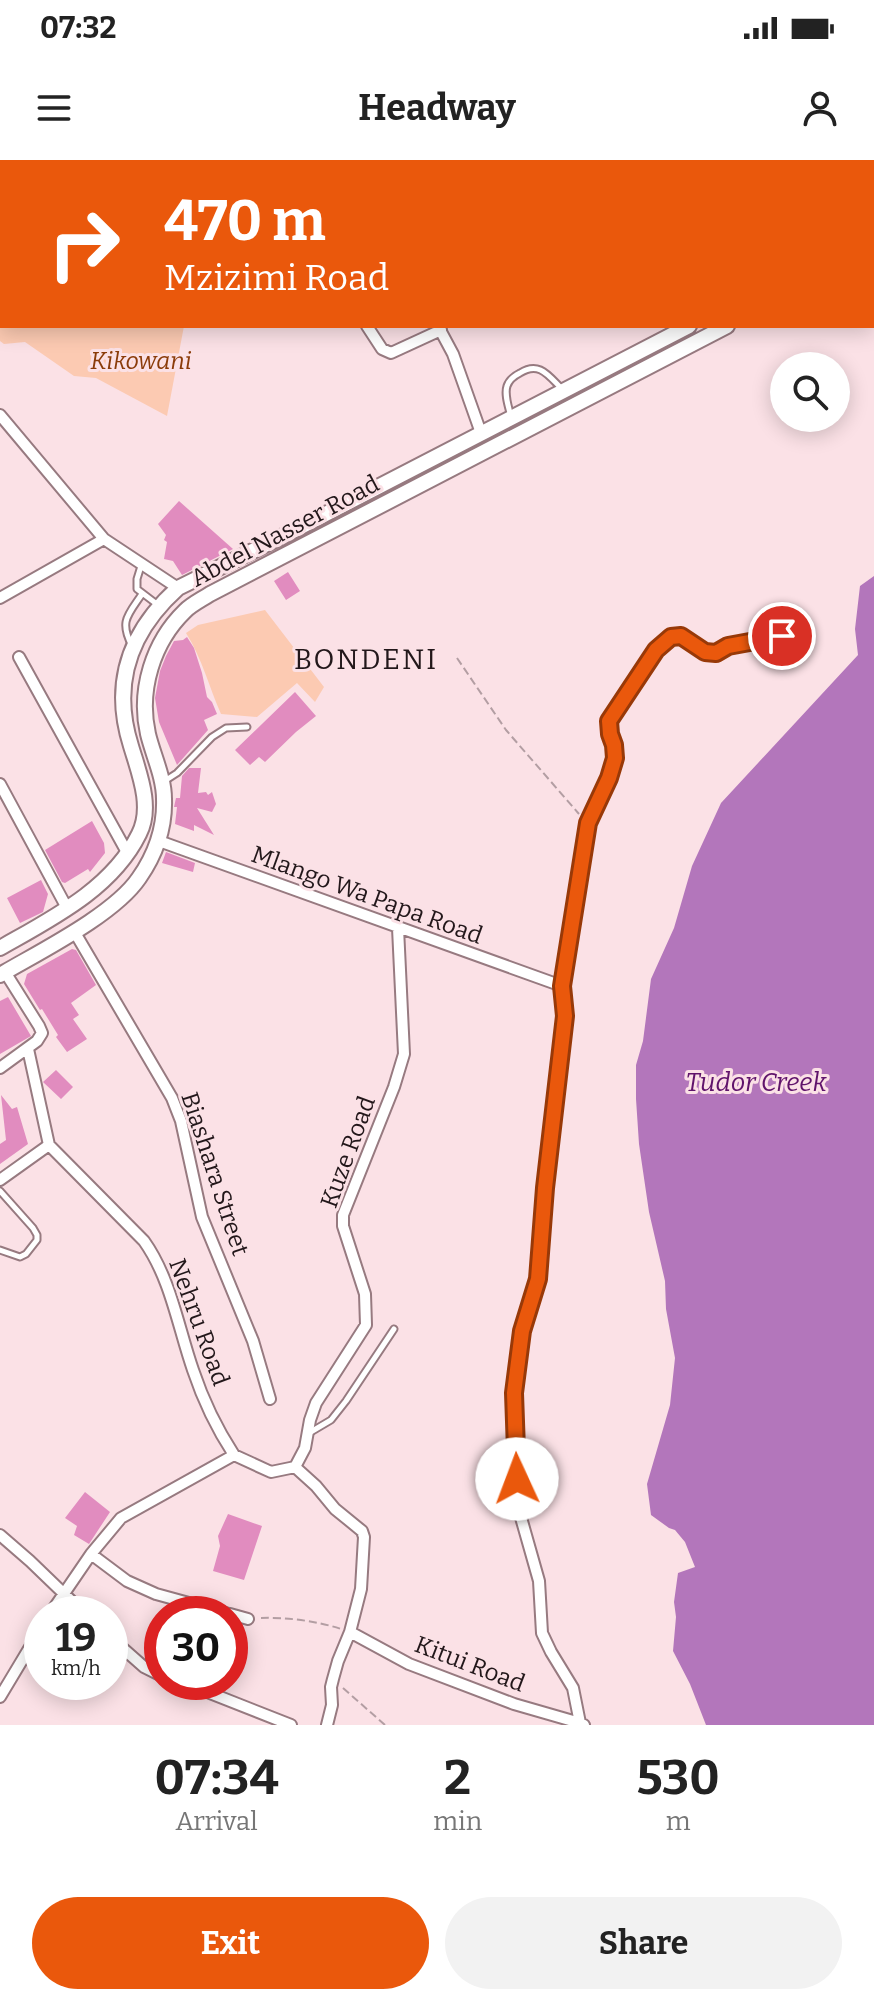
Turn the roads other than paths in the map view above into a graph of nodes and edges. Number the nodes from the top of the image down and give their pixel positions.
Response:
1 (368, 328) edge
2 (440, 328) edge
3 (685, 328) edge
4 (723, 328) edge
5 (564, 391) junction
6 (542, 402) junction
7 (0, 415) edge
8 (511, 418) junction
9 (547, 420) junction
10 (481, 433) junction
11 (432, 459) junction
12 (440, 476) junction
13 (104, 539) junction
14 (142, 565) junction
15 (178, 588) junction
16 (142, 594) junction
17 (0, 598) edge
18 (159, 606) junction
19 (782, 636) dead end
20 (133, 648) junction
21 (19, 657) dead end
22 (247, 727) dead end
23 (162, 782) junction
24 (0, 784) edge
25 (159, 841) junction
26 (128, 854) junction
27 (67, 908) junction
28 (398, 928) junction
29 (74, 931) junction
30 (1, 944) edge
31 (2, 973) edge
32 (562, 986) junction
33 (28, 1049) junction
34 (1, 1065) edge
35 (49, 1145) junction
36 (0, 1180) edge
37 (0, 1191) edge
38 (0, 1250) edge
39 (394, 1329) dead end
40 (270, 1399) dead end
41 (308, 1434) junction
42 (234, 1455) junction
43 (295, 1467) junction
44 (0, 1535) edge
45 (91, 1554) junction
46 (63, 1592) junction
47 (61, 1596) edge
48 (67, 1596) edge
49 (163, 1596) edge
50 (350, 1632) junction
51 (128, 1653) edge
52 (24, 1657) edge
53 (144, 1667) edge
54 (0, 1697) edge
55 (228, 1700) edge
56 (582, 1724) edge
57 (291, 1725) edge
58 (327, 1725) edge

1 - 2 street
2 - 10 street
3 - 5 main road, Abdel Nasser Road
4 - 9 main road, Abdel Nasser Road
5 - 6 main road, Abdel Nasser Road
5 - 8 lane
6 - 8 main road, Abdel Nasser Road
6 - 9 main road
7 - 13 street
8 - 10 main road, Abdel Nasser Road
9 - 12 main road, Abdel Nasser Road
10 - 11 main road, Abdel Nasser Road
11 - 12 main road
11 - 15 main road, Abdel Nasser Road
12 - 23 main road, Abdel Nasser Road
13 - 14 street
13 - 17 street
14 - 15 street
14 - 16 lane
15 - 18 main road, Abdel Nasser Road
16 - 18 lane
16 - 20 lane
18 - 20 main road, Abdel Nasser Road
19 - 32 street
20 - 26 main road, Abdel Nasser Road
21 - 26 street
22 - 23 lane
23 - 25 main road, Abdel Nasser Road
24 - 27 street
25 - 28 street, Mlango Wa Papa Road
25 - 29 main road, Abdel Nasser Road
26 - 27 main road, Abdel Nasser Road
27 - 30 main road, Abdel Nasser Road
28 - 32 street, Mlango Wa Papa Road
28 - 41 street, Kuze Road
29 - 31 main road, Abdel Nasser Road
29 - 40 street, Biashara Street
31 - 33 street
32 - 56 street
33 - 34 street
33 - 35 street
35 - 36 street
35 - 42 street, Nehru Road
37 - 38 lane
39 - 41 lane
41 - 43 street, Kuze Road
42 - 43 street
42 - 45 street
43 - 50 street
44 - 46 street
45 - 46 street
45 - 49 street
46 - 47 street
46 - 48 street
50 - 56 street, Kitui Road
50 - 58 street
51 - 53 street
52 - 54 street
55 - 57 street

